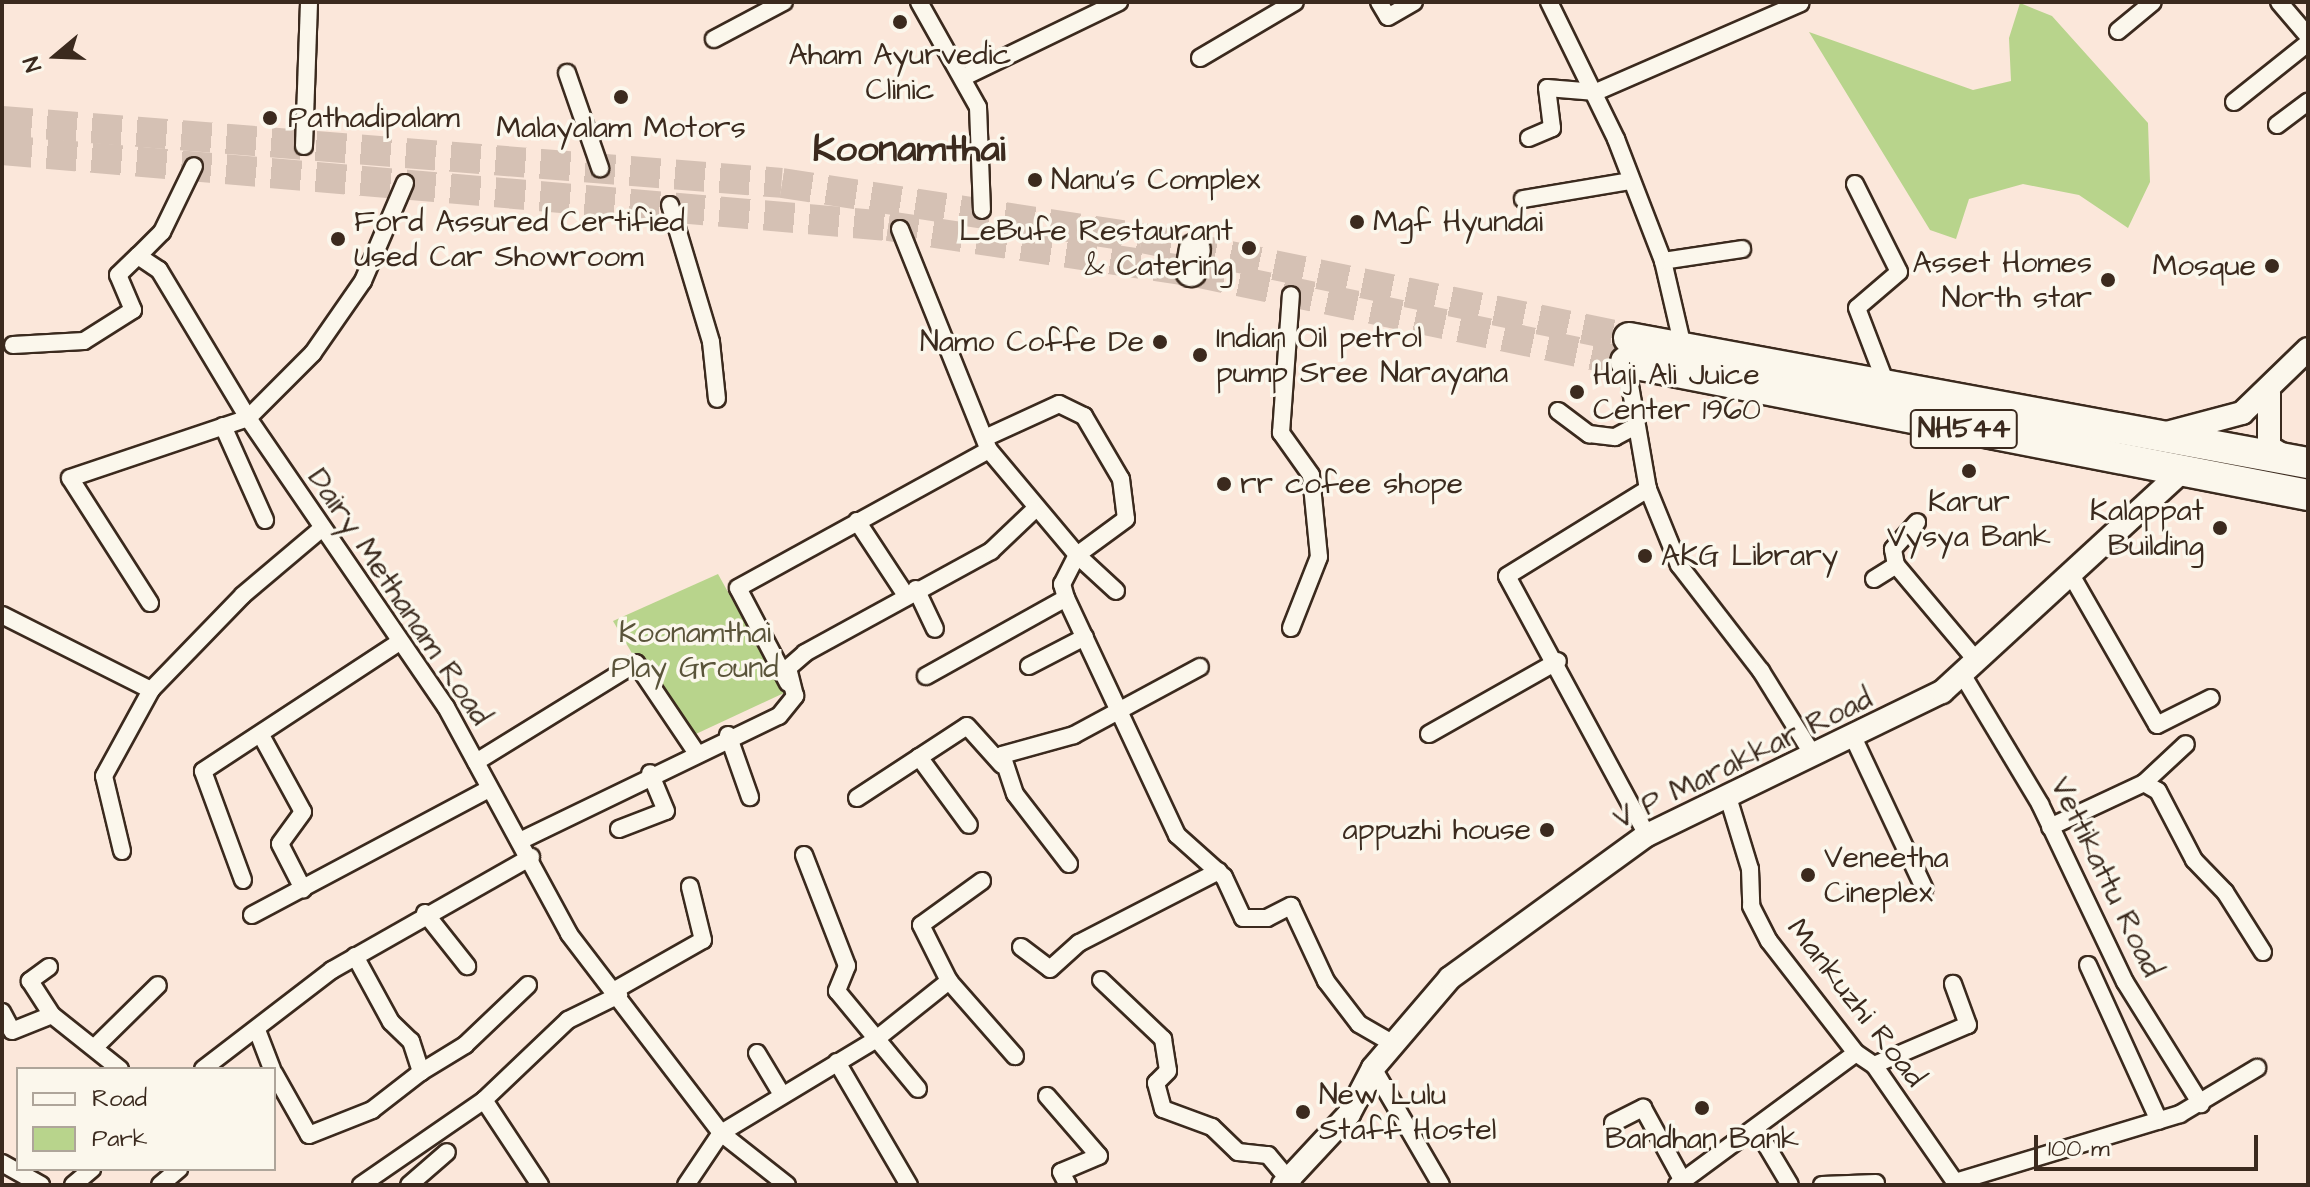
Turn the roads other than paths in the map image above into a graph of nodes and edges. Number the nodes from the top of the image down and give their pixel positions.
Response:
1 (309, 2) edge
2 (784, 2) edge
3 (919, 2) edge
4 (1119, 2) edge
5 (1295, 2) edge
6 (1379, 2) edge
7 (1414, 2) edge
8 (1550, 2) edge
9 (2153, 2) edge
10 (2279, 2) edge
11 (1801, 3) edge
12 (2118, 31) dead end
13 (2308, 36) edge
14 (714, 39) dead end
15 (2308, 43) edge
16 (1200, 58) dead end
17 (567, 73) dead end
18 (966, 76) junction
19 (1596, 92) junction
20 (2234, 102) dead end
21 (2308, 102) edge
22 (2277, 125) dead end
23 (1529, 138) dead end
24 (304, 146) dead end
25 (194, 166) dead end
26 (600, 168) dead end
27 (1630, 181) junction
28 (405, 183) dead end
29 (1855, 184) dead end
30 (1523, 199) dead end
31 (670, 205) dead end
32 (982, 210) dead end
33 (900, 229) dead end
34 (1742, 249) dead end
35 (138, 256) junction
36 (1663, 261) junction
37 (1291, 295) dead end
38 (13, 345) dead end
39 (1683, 347) junction
40 (2308, 349) edge
41 (1628, 350) junction
42 (1887, 386) junction
43 (2269, 393) junction
44 (717, 399) dead end
45 (1558, 411) dead end
46 (248, 418) junction
47 (223, 426) junction
48 (1636, 426) junction
49 (2129, 432) junction
50 (988, 443) junction
51 (2298, 461) edge
52 (2182, 471) junction
53 (1648, 489) junction
54 (2306, 498) edge
55 (1033, 511) junction
56 (265, 520) dead end
57 (857, 521) junction
58 (1917, 522) dead end
59 (320, 530) junction
60 (1077, 555) junction
61 (1896, 565) junction
62 (2070, 573) junction
63 (1874, 579) dead end
64 (911, 591) junction
65 (1116, 591) dead end
66 (1066, 598) junction
67 (150, 603) dead end
68 (2, 615) edge
69 (1291, 628) dead end
70 (935, 629) dead end
71 (1085, 637) junction
72 (398, 643) junction
73 (1558, 661) junction
74 (1029, 666) dead end
75 (1200, 667) dead end
76 (1969, 667) junction
77 (926, 676) dead end
78 (151, 690) junction
79 (795, 696) junction
80 (2211, 698) dead end
81 (1122, 713) junction
82 (1429, 734) dead end
83 (728, 735) junction
84 (262, 737) junction
85 (1854, 739) junction
86 (2186, 744) dead end
87 (696, 752) junction
88 (1813, 755) junction
89 (919, 757) junction
90 (476, 762) junction
91 (1002, 765) junction
92 (650, 773) junction
93 (2144, 783) junction
94 (489, 789) junction
95 (750, 797) dead end
96 (1728, 797) junction
97 (857, 798) dead end
98 (969, 825) dead end
99 (2050, 827) junction
100 (619, 829) dead end
101 (1647, 835) junction
102 (524, 839) junction
103 (122, 851) dead end
104 (804, 855) dead end
105 (531, 857) junction
106 (1069, 864) dead end
107 (1219, 871) junction
108 (243, 880) dead end
109 (982, 881) dead end
110 (690, 887) dead end
111 (1924, 888) dead end
112 (303, 889) junction
113 (425, 913) junction
114 (252, 915) dead end
115 (1021, 947) dead end
116 (2263, 952) dead end
117 (355, 956) junction
118 (2088, 965) dead end
119 (467, 966) dead end
120 (49, 967) dead end
121 (1101, 980) dead end
122 (949, 981) junction
123 (1953, 984) dead end
124 (158, 985) dead end
125 (528, 985) dead end
126 (617, 993) junction
127 (2, 1012) edge
128 (52, 1015) junction
129 (257, 1030) junction
130 (7, 1036) edge
131 (875, 1040) junction
132 (1392, 1043) junction
133 (95, 1047) junction
134 (757, 1053) dead end
135 (1856, 1053) junction
136 (1015, 1056) dead end
137 (837, 1062) junction
138 (1874, 1065) junction
139 (118, 1067) edge
140 (206, 1067) edge
141 (271, 1067) edge
142 (1373, 1068) junction
143 (2257, 1068) dead end
144 (421, 1072) junction
145 (276, 1076) edge
146 (918, 1089) dead end
147 (781, 1093) junction
148 (1047, 1096) dead end
149 (484, 1100) junction
150 (2201, 1104) junction
151 (2159, 1121) junction
152 (1613, 1123) dead end
153 (1756, 1128) junction
154 (721, 1133) junction
155 (447, 1152) dead end
156 (767, 1170) junction
157 (16, 1171) edge
158 (90, 1171) edge
159 (177, 1171) edge
160 (1700, 1178) edge
161 (1288, 1183) edge
162 (1680, 1183) edge
163 (1876, 1183) edge
164 (1956, 1184) edge
165 (41, 1185) edge
166 (73, 1185) edge
167 (160, 1185) edge
168 (361, 1185) edge
169 (409, 1185) edge
170 (540, 1185) edge
171 (686, 1185) edge
172 (755, 1185) edge
173 (787, 1185) edge
174 (909, 1185) edge
175 (1068, 1185) edge
176 (1441, 1185) edge
177 (1790, 1185) edge
178 (1822, 1185) edge

1 - 24 street
2 - 14 street
3 - 18 street
4 - 18 street
5 - 16 street
6 - 7 street
8 - 19 street
9 - 12 street
10 - 13 street
11 - 19 street
15 - 20 street
17 - 26 street
18 - 32 street
19 - 23 street
19 - 27 street
21 - 22 street
25 - 35 street
27 - 30 street
27 - 36 street
28 - 46 street
29 - 42 street
31 - 44 street
33 - 50 street
34 - 36 street
35 - 38 street
35 - 46 street, Dairy Methanam Road
36 - 39 street
37 - 69 street
39 - 41 highway, NH544
39 - 42 highway, NH544
40 - 43 street
41 - 48 street
41 - 52 highway, NH544
42 - 49 highway, NH544
43 - 49 street
43 - 51 street
45 - 48 street
46 - 47 street
46 - 59 street, Dairy Methanam Road
47 - 56 street
47 - 67 street
48 - 53 street
49 - 51 highway, NH544
50 - 55 street
50 - 57 street
50 - 60 street
52 - 54 highway, NH544
52 - 62 street, V P Marakkar Road
53 - 73 street
53 - 88 street
55 - 60 street
55 - 64 street
57 - 64 street
57 - 79 street
58 - 61 street
59 - 72 street, Dairy Methanam Road
59 - 78 street
60 - 65 street
60 - 66 street
61 - 63 street
61 - 76 street, Vettikattu Road
62 - 76 street, V P Marakkar Road
62 - 80 street
64 - 70 street
64 - 79 street
66 - 71 street
66 - 77 street
68 - 78 street
71 - 74 street
71 - 81 street
72 - 84 street
72 - 90 street, Dairy Methanam Road
73 - 82 street
73 - 101 street
75 - 81 street
76 - 85 street, V P Marakkar Road
76 - 99 street, Vettikattu Road
78 - 103 street
79 - 83 street
81 - 91 street
81 - 107 street
83 - 87 street
83 - 95 street
84 - 108 street
84 - 112 street
85 - 88 street, V P Marakkar Road
85 - 111 street
86 - 93 street
87 - 90 street
87 - 92 street
88 - 96 street, V P Marakkar Road
89 - 91 street
89 - 97 street
89 - 98 street
90 - 94 street, Dairy Methanam Road
91 - 106 street
92 - 100 street
92 - 102 street
93 - 99 street
93 - 116 street
94 - 102 street, Dairy Methanam Road
94 - 112 street
96 - 101 street, V P Marakkar Road
96 - 135 street, Mankuzhi Road
99 - 150 street, Vettikattu Road
101 - 132 street, V P Marakkar Road
102 - 105 street, Dairy Methanam Road
104 - 131 street
105 - 113 street
105 - 126 street, Dairy Methanam Road
107 - 115 street
107 - 132 street
109 - 122 street
110 - 126 street
112 - 114 street
113 - 117 street
113 - 119 street
117 - 129 street
117 - 144 street
118 - 151 street
120 - 128 street
121 - 161 street
122 - 131 street
122 - 136 street
123 - 138 street
124 - 133 street
125 - 144 street
126 - 149 street
126 - 154 street, Dairy Methanam Road
127 - 130 street
128 - 130 street
128 - 133 street
129 - 140 street
129 - 141 street
131 - 137 street
131 - 146 street
132 - 142 street, V P Marakkar Road
133 - 139 street
134 - 147 street
135 - 138 street, Mankuzhi Road
135 - 153 street
137 - 147 street
137 - 174 street
138 - 164 street, Mankuzhi Road
142 - 161 street, V P Marakkar Road
142 - 176 street
143 - 150 street
144 - 145 street
147 - 154 street
148 - 175 street
149 - 168 street
149 - 170 street
150 - 151 street
151 - 164 street
152 - 162 street
153 - 160 street
153 - 177 street
154 - 156 street, Dairy Methanam Road
154 - 171 street
155 - 169 street
156 - 172 street
156 - 173 street, Dairy Methanam Road
157 - 165 street
158 - 166 street
159 - 167 street
160 - 162 street
163 - 178 street

